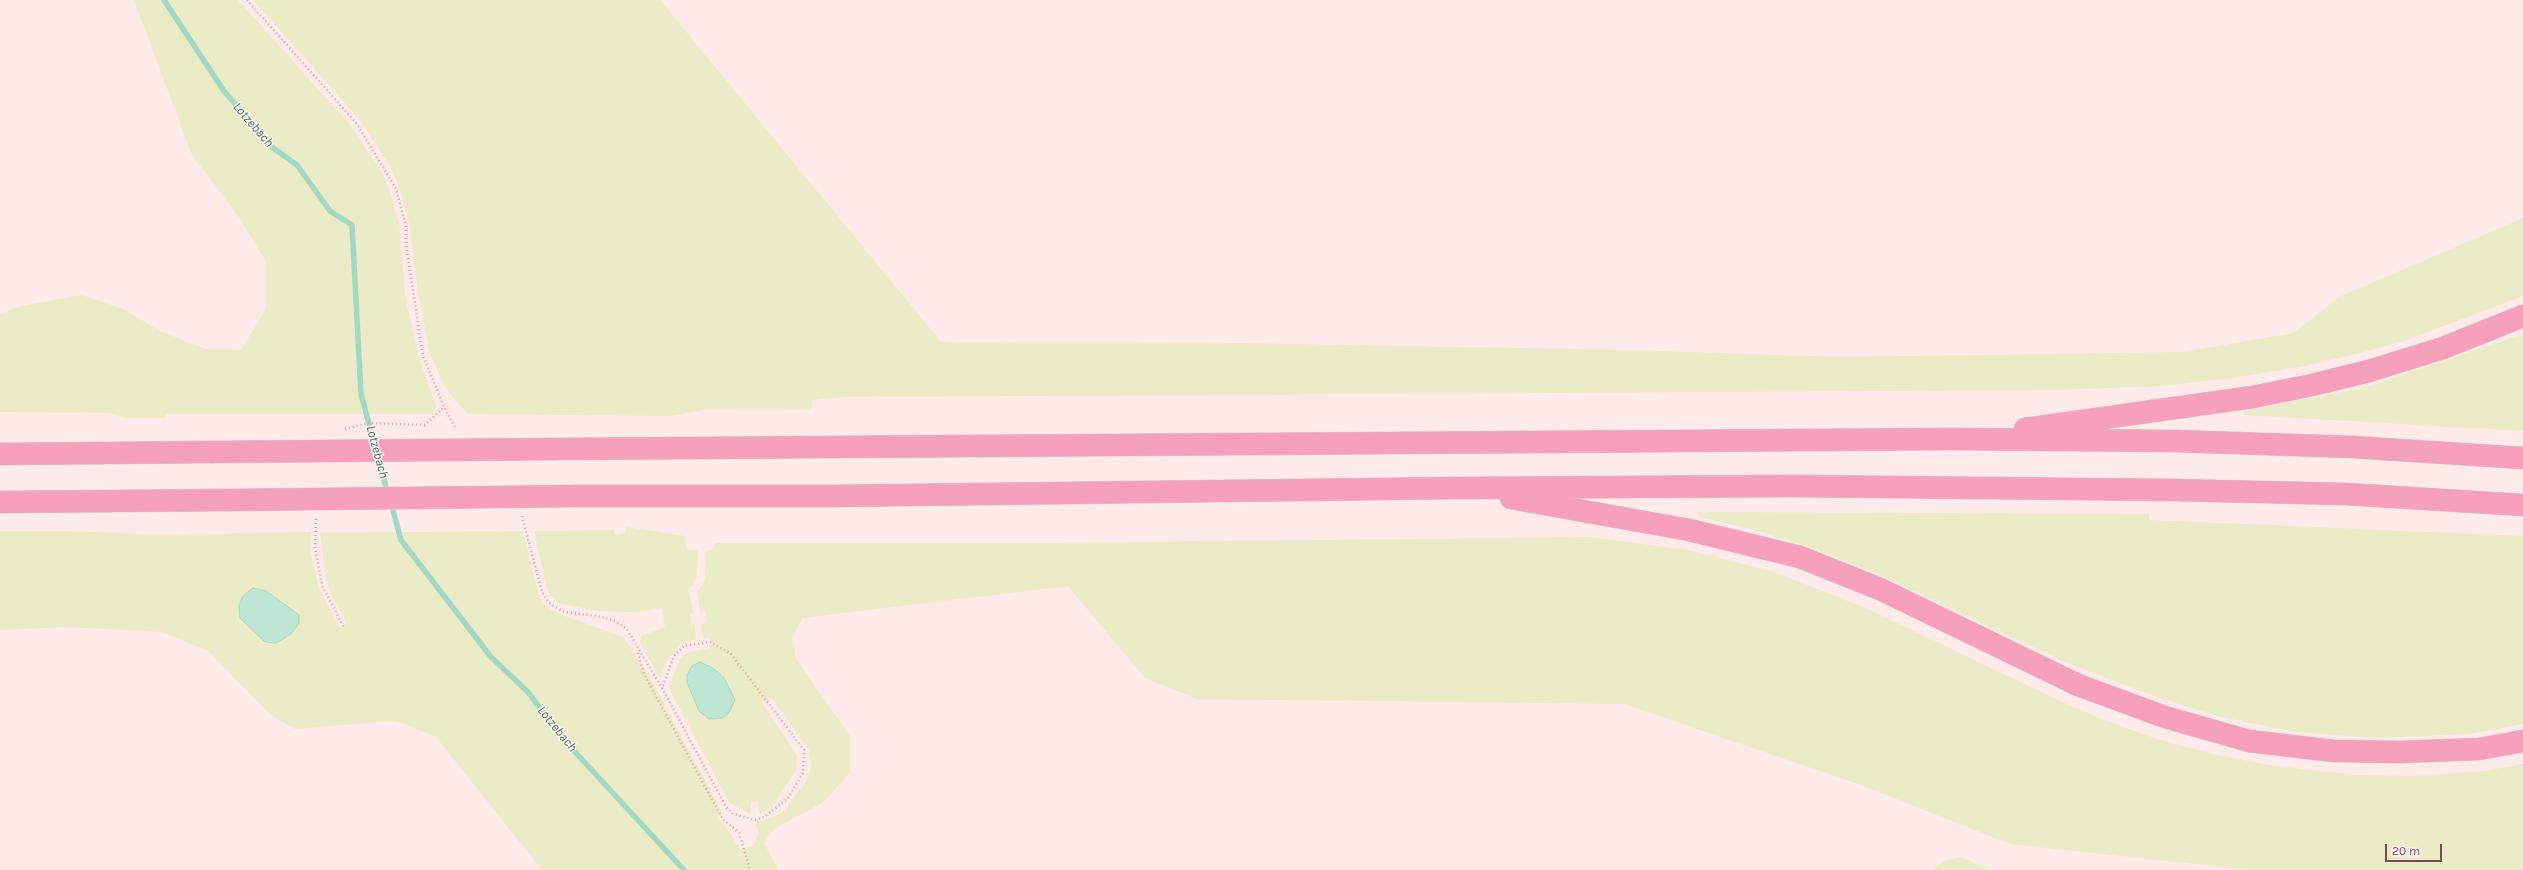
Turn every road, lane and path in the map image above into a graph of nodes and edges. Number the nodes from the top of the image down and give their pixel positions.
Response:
1 (247, 0) edge
2 (2523, 316) edge
3 (461, 435) dead end
4 (1951, 439) junction
5 (0, 454) edge
6 (2523, 458) edge
7 (1456, 488) junction
8 (0, 502) edge
9 (2523, 505) edge
10 (518, 510) dead end
11 (638, 650) junction
12 (662, 688) junction
13 (2523, 741) edge
14 (750, 870) edge

1 - 3 path
2 - 4 highway
4 - 5 highway, bridge
4 - 6 highway
7 - 8 highway, bridge
7 - 9 highway
7 - 13 highway
10 - 11 path
11 - 12 path
11 - 14 path
12 - 12 path

